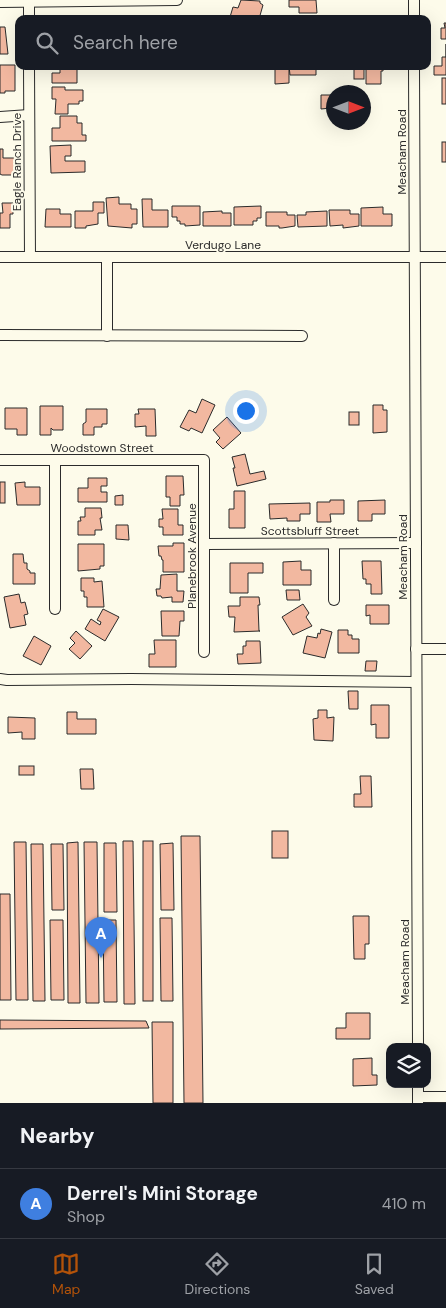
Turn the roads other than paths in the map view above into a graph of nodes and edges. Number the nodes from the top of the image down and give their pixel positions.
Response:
1 (177, 0) edge
2 (414, 0) edge
3 (0, 2) edge
4 (29, 2) junction
5 (29, 15) edge
6 (414, 15) edge
7 (29, 70) edge
8 (414, 70) edge
9 (29, 115) junction
10 (0, 117) edge
11 (0, 257) edge
12 (30, 257) junction
13 (107, 257) junction
14 (415, 257) junction
15 (446, 257) edge
16 (0, 335) edge
17 (107, 336) junction
18 (302, 336) dead end
19 (0, 460) edge
20 (55, 460) junction
21 (204, 460) joint
22 (334, 543) junction
23 (416, 543) junction
24 (205, 544) junction
25 (334, 600) dead end
26 (55, 609) dead end
27 (416, 650) junction
28 (446, 650) edge
29 (204, 652) dead end
30 (0, 679) edge
31 (416, 682) junction
32 (418, 1043) edge
33 (446, 1097) edge
34 (418, 1100) edge

1 - 4 street
2 - 6 street
3 - 4 street
4 - 5 street
7 - 9 street, Eagle Ranch Drive
8 - 14 street, Meacham Road
9 - 10 street
9 - 12 street, Eagle Ranch Drive
11 - 12 street, Verdugo Lane
12 - 13 street, Verdugo Lane
13 - 14 street, Verdugo Lane
13 - 17 street
14 - 15 street, Verdugo Lane
14 - 23 street, Meacham Road
16 - 17 street
17 - 18 street
19 - 20 street, Woodstown Street
20 - 21 street, Woodstown Street
20 - 26 street
21 - 24 street, Planebrook Avenue
22 - 23 street, Scottsbluff Street
22 - 24 street, Scottsbluff Street
22 - 25 street
23 - 27 street, Meacham Road
24 - 29 street, Planebrook Avenue
27 - 28 street
27 - 31 street, Meacham Road
30 - 31 street
31 - 32 street, Meacham Road
33 - 34 street

